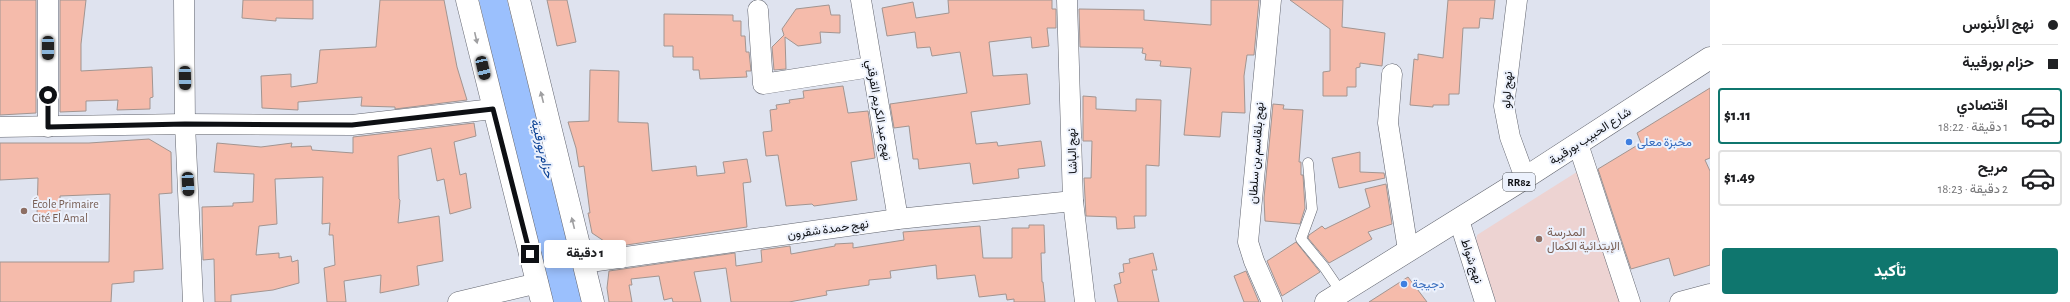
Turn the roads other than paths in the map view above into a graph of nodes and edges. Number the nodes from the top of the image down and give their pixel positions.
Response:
1 (48, 0) edge
2 (184, 0) edge
3 (467, 0) edge
4 (519, 0) edge
5 (861, 0) edge
6 (1067, 0) edge
7 (1271, 0) edge
8 (1517, 0) edge
9 (758, 10) dead end
10 (1710, 58) edge
11 (871, 67) junction
12 (1392, 74) dead end
13 (493, 109) junction
14 (185, 124) junction
15 (48, 127) junction
16 (0, 128) edge
17 (1578, 144) junction
18 (1308, 163) dead end
19 (1525, 178) junction
20 (1073, 201) junction
21 (898, 219) junction
22 (1459, 220) junction
23 (1408, 250) junction
24 (583, 263) junction
25 (540, 293) edge
26 (1710, 294) edge
27 (1334, 297) edge
28 (193, 302) edge
29 (458, 302) edge
30 (593, 302) edge
31 (1085, 302) edge
32 (1272, 302) edge
33 (1485, 302) edge
34 (1630, 302) edge
35 (1680, 302) edge

1 - 15 street
2 - 14 street
3 -> 13 main road
24 -> 4 main road
5 - 11 street, نهج عبد الكريم القرقني
6 - 20 street, نهج الباشا
7 - 32 street, نهج بلقاسم بن سلطان
8 - 19 street, نهج لولو
9 - 11 street
10 - 17 main road, شارع الحبيب بورقيبة / RR82
11 - 21 street, نهج عبد الكريم القرقني
12 - 23 street
13 - 14 street
13 - 25 main road
14 - 15 street
14 - 28 street
15 - 16 street
17 - 19 main road, شارع الحبيب بورقيبة / RR82
17 - 34 street
18 - 27 lane
19 - 22 main road, شارع الحبيب بورقيبة / RR82
20 - 21 street, نهج حمدة شقرون
20 - 31 street, نهج الباشا
21 - 24 street, نهج حمدة شقرون
22 - 23 main road, شارع الحبيب بورقيبة / RR82
22 - 33 street, نهج شواط
23 - 27 main road, شارع الحبيب بورقيبة / RR82
24 - 30 main road
25 - 29 street
26 - 35 street

